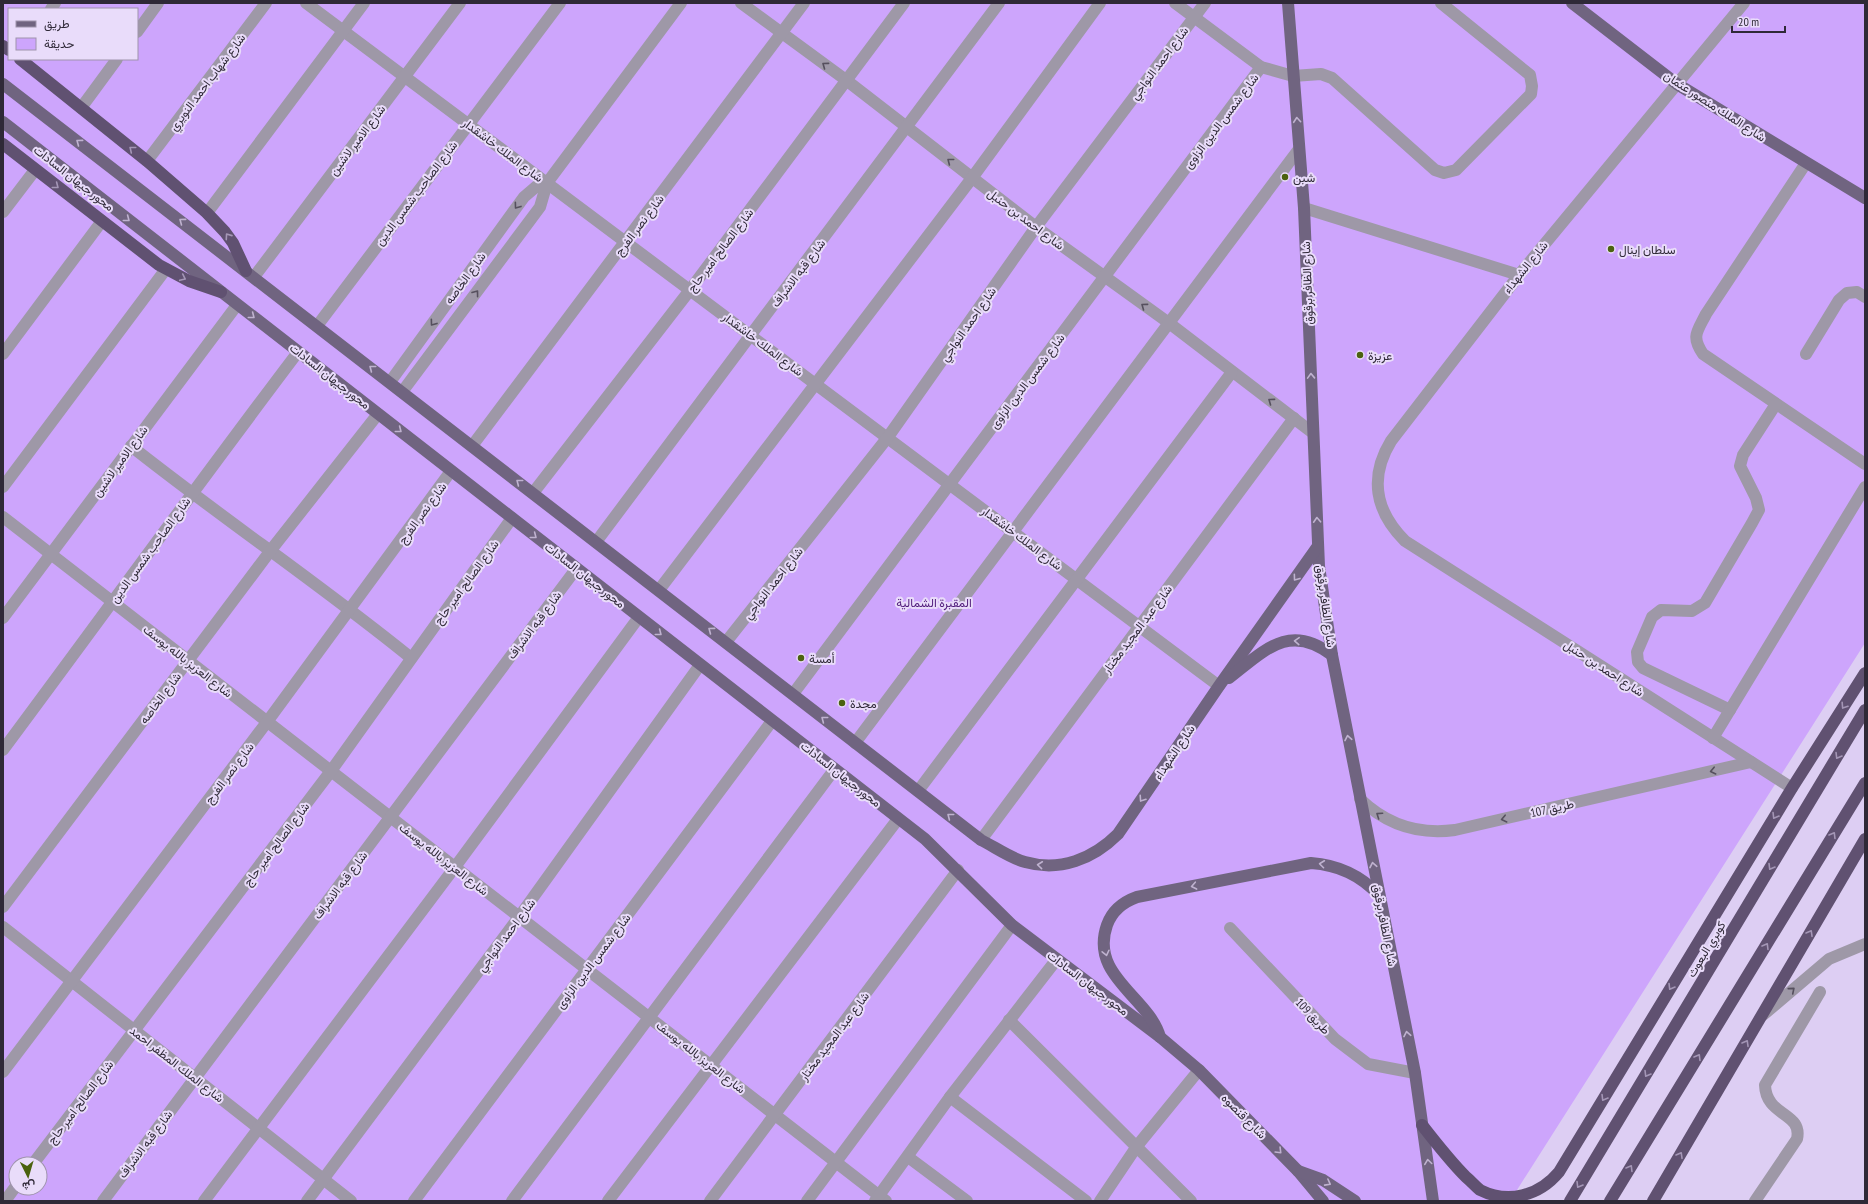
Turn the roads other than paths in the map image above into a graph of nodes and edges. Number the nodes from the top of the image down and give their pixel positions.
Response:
1 (158, 3) edge
2 (266, 3) edge
3 (306, 3) edge
4 (364, 3) edge
5 (460, 3) edge
6 (560, 3) edge
7 (681, 3) edge
8 (741, 3) edge
9 (804, 3) edge
10 (904, 3) edge
11 (999, 3) edge
12 (1100, 3) edge
13 (1175, 3) edge
14 (1205, 3) edge
15 (1288, 3) edge
16 (1441, 3) edge
17 (1572, 3) edge
18 (1744, 3) edge
19 (1194, 17) junction
20 (138, 31) edge
21 (343, 31) junction
22 (782, 33) junction
23 (21, 60) edge
24 (116, 60) edge
25 (1261, 67) junction
26 (1293, 76) junction
27 (405, 77) junction
28 (846, 80) junction
29 (3, 84) edge
30 (1677, 84) junction
31 (81, 108) junction
32 (3, 122) edge
33 (468, 124) junction
34 (906, 128) junction
35 (3, 144) edge
36 (1299, 149) junction
37 (147, 161) junction
38 (1806, 163) junction
39 (35, 170) junction
40 (972, 178) junction
41 (547, 183) junction
42 (1865, 198) edge
43 (1304, 208) junction
44 (3, 212) edge
45 (207, 213) junction
46 (102, 221) junction
47 (1036, 227) junction
48 (626, 242) junction
49 (166, 269) junction
50 (250, 274) junction
51 (1519, 274) junction
52 (1104, 277) junction
53 (690, 290) junction
54 (221, 292) junction
55 (1865, 297) edge
56 (237, 305) junction
57 (1169, 323) junction
58 (317, 326) junction
59 (751, 335) junction
60 (298, 352) junction
61 (3, 354) edge
62 (1806, 354) dead end
63 (1232, 372) junction
64 (390, 382) junction
65 (816, 384) junction
66 (402, 392) junction
67 (1776, 404) junction
68 (378, 414) junction
69 (1294, 418) junction
70 (1313, 433) junction
71 (888, 437) junction
72 (131, 446) junction
73 (472, 446) junction
74 (1865, 464) edge
75 (452, 471) junction
76 (950, 484) junction
77 (1865, 486) edge
78 (3, 487) edge
79 (191, 493) junction
80 (533, 493) junction
81 (3, 517) edge
82 (512, 518) junction
83 (1014, 531) junction
84 (596, 542) junction
85 (1318, 546) junction
86 (1415, 548) joint
87 (271, 550) junction
88 (52, 554) junction
89 (576, 569) junction
90 (1076, 578) junction
91 (659, 590) junction
92 (113, 602) junction
93 (351, 609) junction
94 (639, 617) junction
95 (3, 618) edge
96 (1140, 625) junction
97 (726, 642) junction
98 (1332, 656) junction
99 (411, 658) junction
100 (188, 660) junction
101 (700, 665) junction
102 (1865, 673) edge
103 (1219, 686) junction
104 (792, 694) junction
105 (1730, 710) junction
106 (1865, 710) edge
107 (772, 721) junction
108 (267, 722) junction
109 (1713, 738) junction
110 (855, 743) junction
111 (3, 750) edge
112 (1751, 762) junction
113 (834, 770) junction
114 (331, 771) junction
115 (1865, 783) edge
116 (1792, 788) junction
117 (918, 791) junction
118 (1360, 799) junction
119 (390, 817) junction
120 (898, 819) junction
121 (1865, 839) edge
122 (981, 840) junction
123 (455, 867) junction
124 (958, 870) junction
125 (1379, 895) junction
126 (3, 907) edge
127 (520, 917) junction
128 (1012, 925) junction
129 (3, 927) edge
130 (1230, 928) dead end
131 (1865, 944) edge
132 (1057, 959) junction
133 (587, 970) junction
134 (73, 982) junction
135 (1820, 992) dead end
136 (1762, 1015) junction
137 (649, 1018) junction
138 (1009, 1020) junction
139 (134, 1030) junction
140 (1160, 1037) junction
141 (710, 1065) junction
142 (1199, 1070) junction
143 (3, 1072) edge
144 (1415, 1073) junction
145 (195, 1078) junction
146 (950, 1097) junction
147 (774, 1115) junction
148 (1422, 1125) junction
149 (259, 1128) junction
150 (1137, 1146) junction
151 (39, 1156) edge
152 (908, 1157) junction
153 (836, 1162) junction
154 (1298, 1171) junction
155 (323, 1179) junction
156 (1544, 1188) junction
157 (880, 1199) edge
158 (1432, 1200) edge
159 (103, 1201) edge
160 (204, 1201) edge
161 (307, 1201) edge
162 (351, 1201) edge
163 (414, 1201) edge
164 (512, 1201) edge
165 (608, 1201) edge
166 (710, 1201) edge
167 (807, 1201) edge
168 (967, 1201) edge
169 (1086, 1201) edge
170 (1100, 1201) edge
171 (1191, 1201) edge
172 (1323, 1201) edge
173 (1355, 1201) edge
174 (1540, 1201) edge
175 (1570, 1201) edge
176 (1610, 1201) edge
177 (1653, 1201) edge
178 (1755, 1201) edge

1 - 20 street
2 - 37 street, شارع شهاب احمد النويري
3 - 21 street, شارع الملك خاشقدار
4 - 21 street
5 - 27 street, شارع الامير لاشين
6 - 33 street, شارع الصاحب شمس الدين
7 - 41 street, شارع الخاصه
8 - 22 street, شارع احمد بن حنبل
9 - 22 street, شارع نصر الفرج
10 - 28 street, شارع الصالح امير حاج
11 - 34 street, شارع قبه الاشراف
12 - 40 street
13 - 19 street
14 - 19 street, شارع احمد النواجي
15 - 26 main road, شارع الظافر برقوق
16 - 26 street
17 - 30 main road, شارع الملك منصور عثمان
18 - 30 street, شارع الشهداء
19 - 25 street
19 - 47 street, شارع احمد النواجي
21 - 27 street, شارع الملك خاشقدار
21 - 45 street
28 -> 22 street, شارع احمد بن حنبل
22 - 48 street, شارع نصر الفرج
23 - 31 highway
24 - 31 street
25 - 26 street
25 - 52 street, شارع شمس الدين الزاوى
36 -> 26 main road, شارع الظافر برقوق
27 - 33 street, شارع الملك خاشقدار
27 - 50 street, شارع الامير لاشين
28 - 34 street, شارع احمد بن حنبل
28 - 53 street, شارع الصالح امير حاج
50 -> 29 main road
30 - 38 main road, شارع الملك منصور عثمان
30 - 51 street, شارع الشهداء
37 -> 31 highway
32 -> 54 main road, محور جيهان السادات
33 - 41 street, شارع الملك خاشقدار
33 - 58 street, شارع الصاحب شمس الدين
40 -> 34 street, شارع احمد بن حنبل
34 - 59 street, شارع قبه الاشراف
35 - 39 highway
36 - 43 main road, شارع الظافر برقوق
36 - 57 street
37 - 45 highway
38 - 42 main road, شارع الملك منصور عثمان
38 - 67 street
39 - 44 street
39 -> 46 highway
40 - 47 street, شارع احمد بن حنبل
40 - 65 street
41 - 48 street, شارع الملك خاشقدار
41 -> 64 street, شارع الخاصه
66 -> 41 street, شارع الخاصه
43 - 51 street
70 -> 43 main road, شارع الظافر برقوق
50 -> 45 highway
46 - 49 highway
46 - 61 street
47 - 52 street, شارع احمد بن حنبل
47 - 71 street, شارع احمد النواجي
48 - 53 street, شارع الملك خاشقدار
48 - 73 street, شارع نصر الفرج
49 -> 54 highway
49 - 78 street
50 - 58 main road
51 - 86 street, شارع الشهداء
57 -> 52 street, شارع احمد بن حنبل
52 - 76 street, شارع شمس الدين الزاوى
53 - 59 street, شارع الملك خاشقدار
53 - 80 street, شارع الصالح امير حاج
54 - 56 main road, محور جيهان السادات
55 - 62 street
56 -> 60 main road, محور جيهان السادات
56 - 72 street, شارع الامير لاشين
57 - 63 street, شارع احمد بن حنبل
57 - 83 street
64 -> 58 main road
59 - 65 street, شارع الملك خاشقدار
59 - 84 street, شارع قبه الاشراف
60 - 68 main road, محور جيهان السادات
60 - 79 street, شارع الصاحب شمس الدين
69 -> 63 street, شارع احمد بن حنبل
63 - 90 street
64 - 66 main road
65 - 71 street, شارع الملك خاشقدار
65 - 91 street
66 - 73 main road
67 - 74 street
67 - 105 street
68 -> 75 main road, محور جيهان السادات
68 - 87 street, شارع الخاصه
69 - 70 street, شارع احمد بن حنبل
69 - 96 street, شارع عبد المجيد مختار
85 -> 70 main road, شارع الظافر برقوق
71 - 76 street, شارع الملك خاشقدار
71 - 97 street, شارع احمد النواجي
72 - 79 street
72 - 88 street, شارع الامير لاشين
80 -> 73 main road
75 - 82 main road, محور جيهان السادات
75 - 93 street, شارع نصر الفرج
76 - 83 street, شارع الملك خاشقدار
76 - 104 street, شارع شمس الدين الزاوى
77 - 105 street
79 - 87 street
79 - 92 street, شارع الصاحب شمس الدين
80 - 84 main road
81 - 88 street, شارع العزيز بالله يوسف
82 -> 89 main road, محور جيهان السادات
82 - 99 street, شارع الصالح امير حاج
83 - 90 street, شارع الملك خاشقدار
83 - 110 street
84 - 91 main road
85 - 98 main road, شارع الظافر برقوق
85 -> 103 main road, شارع الشهداء
86 - 109 street, شارع احمد بن حنبل
87 - 93 street
87 - 100 street, شارع الخاصه
88 - 92 street, شارع العزيز بالله يوسف
88 - 95 street, شارع الامير لاشين
89 - 94 main road, محور جيهان السادات
89 - 119 street, شارع قبه الاشراف
90 - 96 street, شارع الملك خاشقدار
90 - 117 street
97 -> 91 main road
92 - 100 street, شارع العزيز بالله يوسف
92 - 111 street, شارع الصاحب شمس الدين
93 - 99 street
93 - 108 street, شارع نصر الفرج
94 -> 101 main road, محور جيهان السادات
94 - 123 street
96 - 103 street, شارع الملك خاشقدار
96 - 122 street, شارع عبد المجيد مختار
97 - 104 main road
98 -> 103 main road
118 -> 98 main road, شارع الظافر برقوق
99 - 114 street, شارع الصالح امير حاج
100 - 108 street, شارع العزيز بالله يوسف
100 - 126 street, شارع الخاصه
101 - 107 main road, محور جيهان السادات
101 - 127 street, شارع احمد النواجي
102 -> 116 highway
103 -> 122 main road, شارع الشهداء
110 -> 104 main road
105 - 109 street
106 -> 175 highway, كوبري البعوث
107 - 113 main road, محور جيهان السادات
107 - 133 street, شارع شمس الدين الزاوى
108 - 114 street, شارع العزيز بالله يوسف
108 - 134 street, شارع نصر الفرج
109 - 112 street, شارع احمد بن حنبل
110 - 117 main road
112 - 116 street, شارع احمد بن حنبل
112 -> 118 street, طريق 107
113 - 120 main road, محور جيهان السادات
113 - 137 street
114 - 119 street, شارع العزيز بالله يوسف
114 - 139 street, شارع الصالح امير حاج
176 -> 115 highway
116 -> 156 highway
122 -> 117 main road
125 -> 118 main road, شارع الظافر برقوق
119 - 123 street, شارع العزيز بالله يوسف
119 - 145 street, شارع قبه الاشراف
120 - 124 main road, محور جيهان السادات
120 - 141 street
136 -> 121 highway
123 - 127 street, شارع العزيز بالله يوسف
123 - 149 street
124 - 128 main road, محور جيهان السادات
124 - 147 street, شارع عبد المجيد مختار
125 -> 140 main road
144 -> 125 main road, شارع الظافر برقوق
127 - 133 street, شارع العزيز بالله يوسف
127 - 155 street, شارع احمد النواجي
128 - 132 main road, محور جيهان السادات
128 - 153 street
129 - 134 street, شارع الملك المظفر احمد
130 - 144 street, طريق 109
136 -> 131 street
132 - 138 street
132 - 140 main road, محور جيهان السادات
133 - 137 street, شارع العزيز بالله يوسف
133 - 163 street, شارع شمس الدين الزاوى
134 - 139 street, شارع الملك المظفر احمد
134 - 143 street, شارع نصر الفرج
135 - 178 street
177 -> 136 highway
137 - 141 street, شارع العزيز بالله يوسف
137 - 164 street
138 - 146 street
138 - 150 street
139 - 145 street, شارع الملك المظفر احمد
139 - 151 street, شارع الصالح امير حاج
140 - 142 main road, شارع قنصوه
141 - 147 street, شارع العزيز بالله يوسف
141 - 165 street
142 - 150 street
142 -> 154 main road, شارع قنصوه
144 - 148 main road, شارع الظافر برقوق
145 - 149 street, شارع الملك المظفر احمد
145 - 159 street, شارع قبه الاشراف
146 - 152 street
146 - 169 street
147 - 153 street, شارع العزيز بالله يوسف
147 - 166 street, شارع عبد المجيد مختار
148 - 156 highway
158 -> 148 main road, شارع الظافر برقوق
149 - 155 street, شارع الملك المظفر احمد
149 - 160 street
150 - 170 street
150 - 171 street
152 - 157 street
152 - 168 street
153 - 157 street, شارع العزيز بالله يوسف
153 - 167 street
154 - 172 main road, شارع قنصوه
154 -> 173 main road
155 - 161 street, شارع احمد النواجي
155 - 162 street, شارع الملك المظفر احمد
156 - 174 highway

